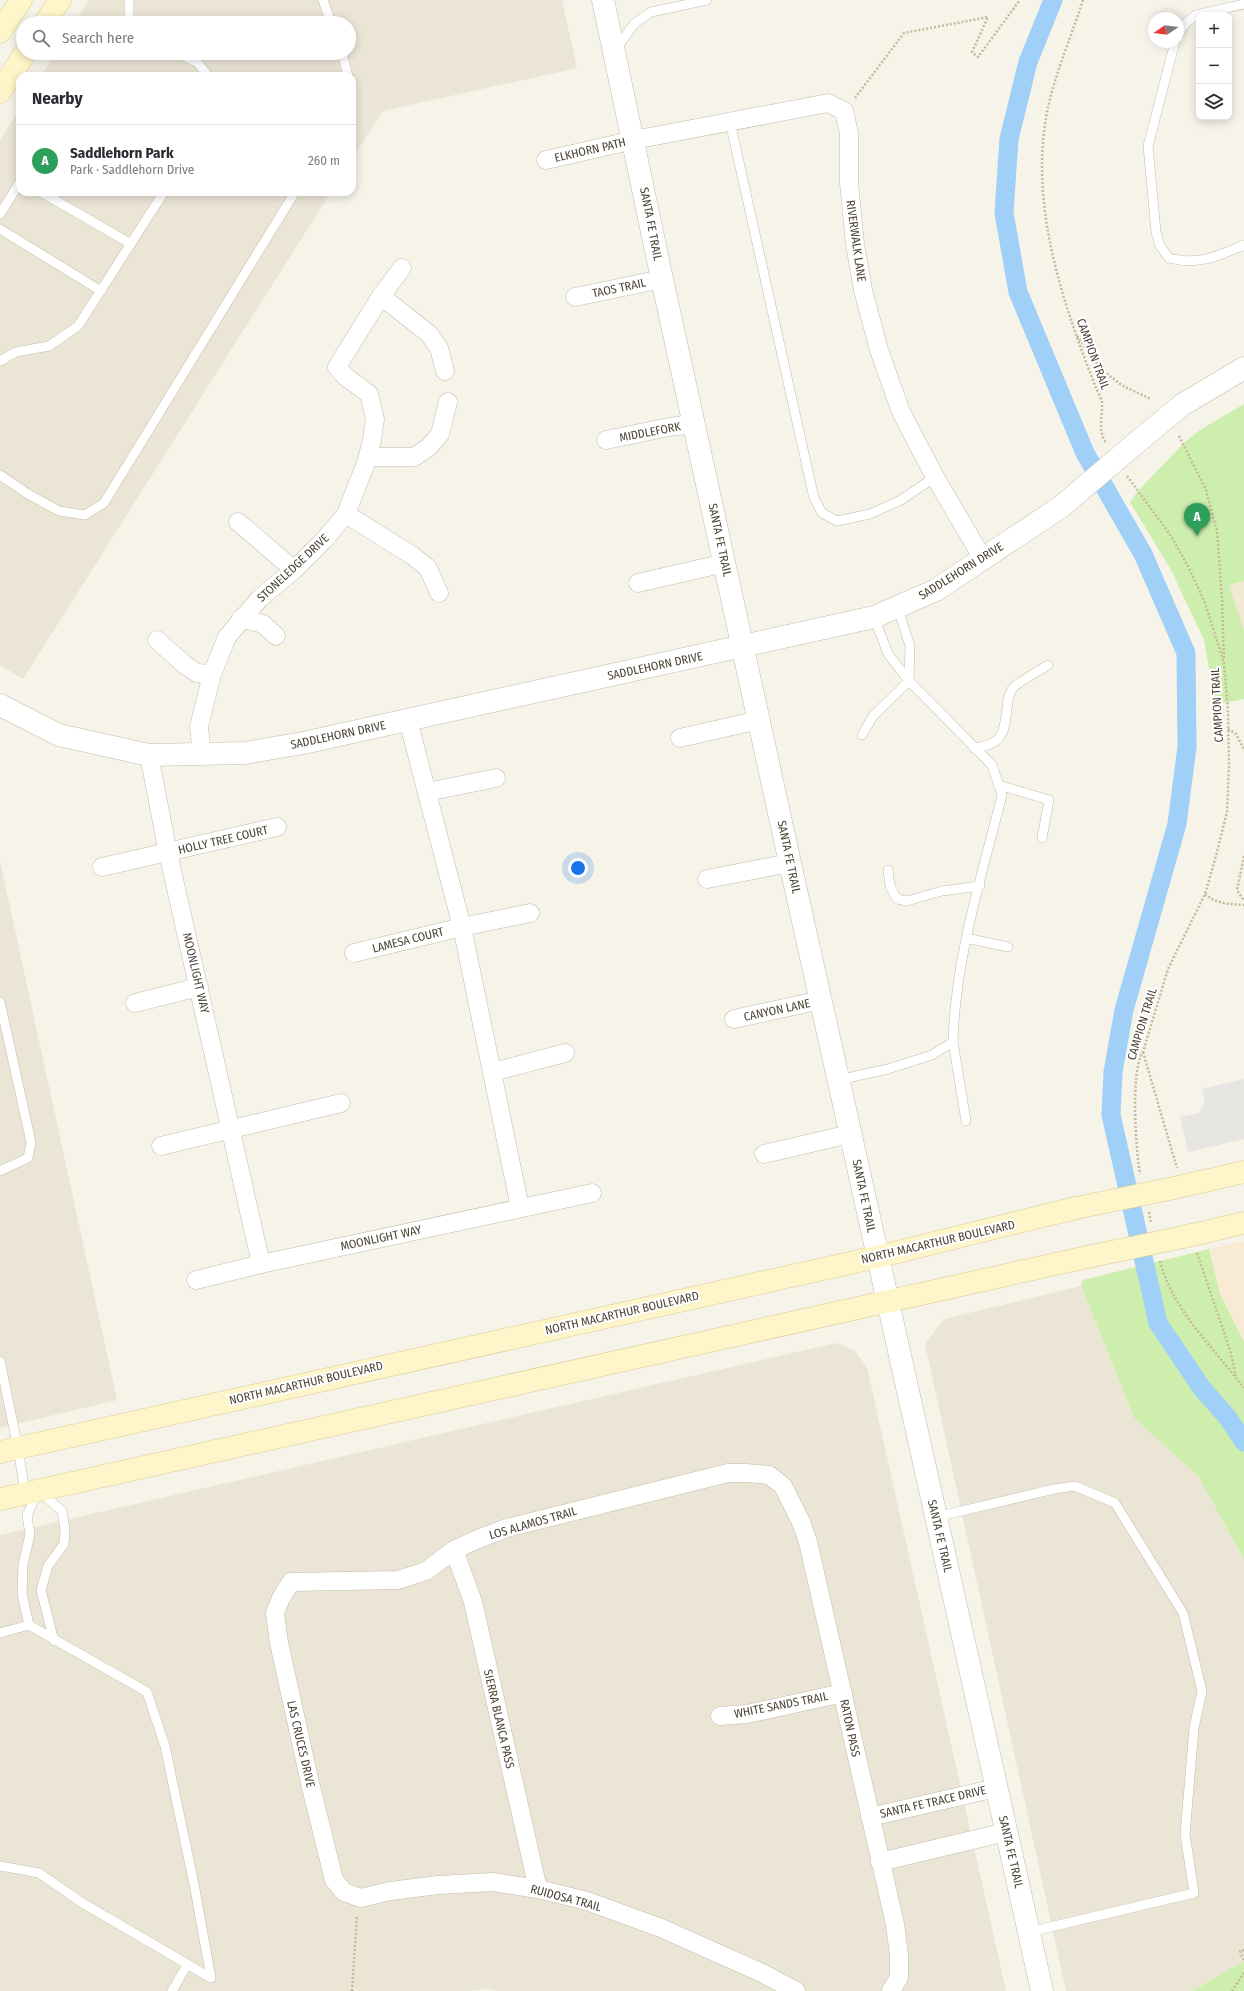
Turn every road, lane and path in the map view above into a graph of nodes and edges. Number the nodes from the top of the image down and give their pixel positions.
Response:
1 (21, 0) edge
2 (60, 0) edge
3 (129, 0) edge
4 (323, 0) edge
5 (603, 0) edge
6 (707, 0) edge
7 (1020, 0) edge
8 (1082, 0) edge
9 (1244, 4) edge
10 (664, 5) edge
11 (50, 16) edge
12 (129, 16) edge
13 (329, 16) edge
14 (1184, 26) edge
15 (0, 32) edge
16 (1174, 48) edge
17 (614, 52) junction
18 (21, 60) edge
19 (192, 60) edge
20 (344, 60) edge
21 (205, 72) edge
22 (347, 72) edge
23 (0, 92) edge
24 (844, 111) junction
25 (730, 122) junction
26 (634, 140) junction
27 (546, 160) dead end
28 (16, 188) edge
29 (48, 196) edge
30 (161, 196) edge
31 (293, 196) edge
32 (0, 214) edge
33 (0, 228) edge
34 (131, 244) junction
35 (1244, 245) edge
36 (402, 268) dead end
37 (662, 279) junction
38 (100, 291) junction
39 (381, 296) junction
40 (575, 297) dead end
41 (1074, 332) junction
42 (0, 362) edge
43 (1244, 368) edge
44 (445, 371) dead end
45 (1151, 399) dead end
46 (448, 402) dead end
47 (694, 424) junction
48 (1179, 436) dead end
49 (606, 440) dead end
50 (1109, 448) dead end
51 (368, 457) junction
52 (1125, 473) dead end
53 (0, 474) edge
54 (935, 476) junction
55 (346, 514) junction
56 (238, 522) dead end
57 (983, 559) junction
58 (725, 564) junction
59 (294, 570) junction
60 (638, 583) dead end
61 (439, 593) dead end
62 (898, 608) junction
63 (874, 617) junction
64 (241, 618) junction
65 (276, 636) dead end
66 (157, 640) dead end
67 (743, 646) junction
68 (1224, 663) junction
69 (1048, 665) dead end
70 (212, 674) junction
71 (909, 681) junction
72 (0, 705) edge
73 (408, 720) junction
74 (759, 720) junction
75 (1228, 728) junction
76 (862, 736) dead end
77 (680, 738) dead end
78 (974, 748) junction
79 (1244, 749) edge
80 (149, 755) junction
81 (202, 755) junction
82 (496, 778) dead end
83 (999, 785) junction
84 (427, 792) junction
85 (277, 827) dead end
86 (1042, 838) dead end
87 (168, 853) junction
88 (1244, 856) edge
89 (790, 863) junction
90 (102, 867) dead end
91 (888, 870) dead end
92 (707, 879) dead end
93 (980, 886) junction
94 (1205, 894) junction
95 (1244, 901) edge
96 (1244, 905) edge
97 (530, 913) dead end
98 (462, 927) junction
99 (966, 938) junction
100 (1008, 947) dead end
101 (354, 953) dead end
102 (199, 987) junction
103 (820, 1000) junction
104 (0, 1002) edge
105 (136, 1003) dead end
106 (734, 1019) dead end
107 (953, 1042) junction
108 (1143, 1052) junction
109 (565, 1053) dead end
110 (493, 1072) junction
111 (838, 1080) junction
112 (342, 1103) dead end
113 (966, 1121) dead end
114 (230, 1128) junction
115 (850, 1134) junction
116 (161, 1146) dead end
117 (764, 1154) dead end
118 (0, 1171) edge
119 (1244, 1172) edge
120 (1142, 1179) dead end
121 (1176, 1179) junction
122 (592, 1193) dead end
123 (520, 1208) junction
124 (1148, 1210) dead end
125 (1244, 1223) edge
126 (1151, 1225) dead end
127 (1189, 1243) junction
128 (1158, 1255) dead end
129 (877, 1257) junction
130 (261, 1264) junction
131 (196, 1280) dead end
132 (887, 1301) junction
133 (0, 1361) edge
134 (1237, 1378) junction
135 (1244, 1388) edge
136 (9, 1450) edge
137 (769, 1475) joint
138 (32, 1492) junction
139 (0, 1499) edge
140 (936, 1518) junction
141 (454, 1550) junction
142 (276, 1613) joint
143 (29, 1625) junction
144 (0, 1633) edge
145 (54, 1640) junction
146 (843, 1693) junction
147 (720, 1716) dead end
148 (996, 1788) junction
149 (870, 1817) junction
150 (1006, 1832) junction
151 (880, 1862) junction
152 (0, 1866) edge
153 (538, 1889) junction
154 (361, 1898) junction
155 (1028, 1932) junction
156 (1244, 1950) edge
157 (1244, 1961) edge
158 (188, 1965) junction
159 (1244, 1973) edge
160 (172, 1991) edge
161 (352, 1991) edge
162 (796, 1991) edge
163 (891, 1991) edge
164 (1042, 1991) edge
165 (1232, 1991) edge

1 - 15 main road
2 - 11 main road
3 - 12 lane
4 - 13 lane
5 - 17 street, SANTA FE TRAIL
6 - 10 lane
7 - 24 path
8 - 41 path, CAMPION TRAIL
9 - 14 lane
10 - 17 lane
16 - 35 lane
17 - 26 street, SANTA FE TRAIL
18 - 23 main road
19 - 21 lane
20 - 22 lane
24 - 25 street
24 - 54 street, RIVERWALK LANE
25 - 26 street
25 - 54 lane
26 - 27 street, ELKHORN PATH
26 - 37 street, SANTA FE TRAIL
28 - 32 lane
29 - 34 lane
30 - 34 lane
31 - 53 lane
33 - 38 lane
34 - 38 lane
36 - 39 street, STONELEDGE DRIVE
37 - 40 street, TAOS TRAIL
37 - 47 street, SANTA FE TRAIL
38 - 42 lane
39 - 44 street
39 - 51 street, STONELEDGE DRIVE
41 - 45 path
41 - 50 path, CAMPION TRAIL
43 - 57 street, SADDLEHORN DRIVE, bridge
46 - 51 street
47 - 49 street, MIDDLEFORK
47 - 58 street, SANTA FE TRAIL
48 - 68 path
51 - 55 street, STONELEDGE DRIVE
52 - 68 path, CAMPION TRAIL
54 - 57 street, RIVERWALK LANE
55 - 59 street, STONELEDGE DRIVE
55 - 61 street
56 - 59 street
57 - 62 street, SADDLEHORN DRIVE
58 - 60 street
58 - 67 street, SANTA FE TRAIL
59 - 64 street, STONELEDGE DRIVE
62 - 63 street, SADDLEHORN DRIVE
62 - 71 lane
63 - 67 street, SADDLEHORN DRIVE
63 - 71 lane
64 - 65 street
64 - 70 street, STONELEDGE DRIVE
66 - 70 street
67 - 73 street, SADDLEHORN DRIVE
67 - 74 street, SANTA FE TRAIL
68 - 75 path, CAMPION TRAIL
69 - 78 lane
70 - 81 street, STONELEDGE DRIVE
71 - 76 lane
71 - 78 lane
72 - 80 street, SADDLEHORN DRIVE
73 - 81 street, SADDLEHORN DRIVE
73 - 84 street
74 - 77 street
74 - 89 street, SANTA FE TRAIL
75 - 79 path
75 - 94 path, CAMPION TRAIL
78 - 83 lane
80 - 81 street, SADDLEHORN DRIVE
80 - 87 street, MOONLIGHT WAY
82 - 84 street
83 - 86 lane
83 - 93 lane
84 - 98 street
85 - 87 street, HOLLY TREE COURT
87 - 90 street, HOLLY TREE COURT
87 - 102 street, MOONLIGHT WAY
88 - 95 path
89 - 92 street
89 - 103 street, SANTA FE TRAIL
91 - 93 lane
93 - 99 lane
94 - 96 path
94 - 108 path, CAMPION TRAIL
97 - 98 street, LAMESA COURT
98 - 101 street, LAMESA COURT
98 - 110 street
99 - 100 lane
99 - 107 lane
102 - 105 street
102 - 114 street, MOONLIGHT WAY
103 - 106 street, CANYON LANE
103 - 111 street, SANTA FE TRAIL
104 - 118 lane
107 - 111 lane
107 - 113 lane
108 - 120 path, CAMPION TRAIL
108 - 121 path
109 - 110 street
110 - 123 street
111 - 115 street, SANTA FE TRAIL
112 - 114 street
114 - 116 street
114 - 130 street, MOONLIGHT WAY
115 - 117 street
115 - 129 street, SANTA FE TRAIL
119 - 121 main road, NORTH MACARTHUR BOULEVARD
121 - 129 main road, NORTH MACARTHUR BOULEVARD, bridge
122 - 123 street, MOONLIGHT WAY
123 - 130 street, MOONLIGHT WAY
124 - 126 path
125 - 127 main road
127 - 132 main road, bridge
127 - 134 path
128 - 134 path
129 - 132 street, SANTA FE TRAIL
129 - 136 main road, NORTH MACARTHUR BOULEVARD
130 - 131 street
132 - 138 main road
132 - 140 street, SANTA FE TRAIL
133 - 136 lane
134 - 135 path
136 - 138 lane
137 - 141 street, LOS ALAMOS TRAIL
137 - 146 street, RATON PASS
138 - 139 main road
138 - 143 lane
138 - 145 lane
140 - 148 street, SANTA FE TRAIL
140 - 155 lane
141 - 142 street, LOS ALAMOS TRAIL
141 - 153 street, SIERRA BLANCA PASS
142 - 154 street, LAS CRUCES DRIVE
143 - 144 lane
143 - 145 lane
145 - 158 lane
146 - 147 street, WHITE SANDS TRAIL
146 - 149 street, RATON PASS
148 - 149 street, SANTA FE TRACE DRIVE
148 - 150 street, SANTA FE TRAIL
149 - 151 street, RATON PASS
150 - 151 street
150 - 155 street, SANTA FE TRAIL
151 - 163 street, RATON PASS
152 - 158 lane
153 - 154 street, RUIDOSA TRAIL
153 - 162 street, RUIDOSA TRAIL
154 - 161 path
155 - 164 street, SANTA FE TRAIL
156 - 157 path
158 - 160 lane
159 - 165 path

